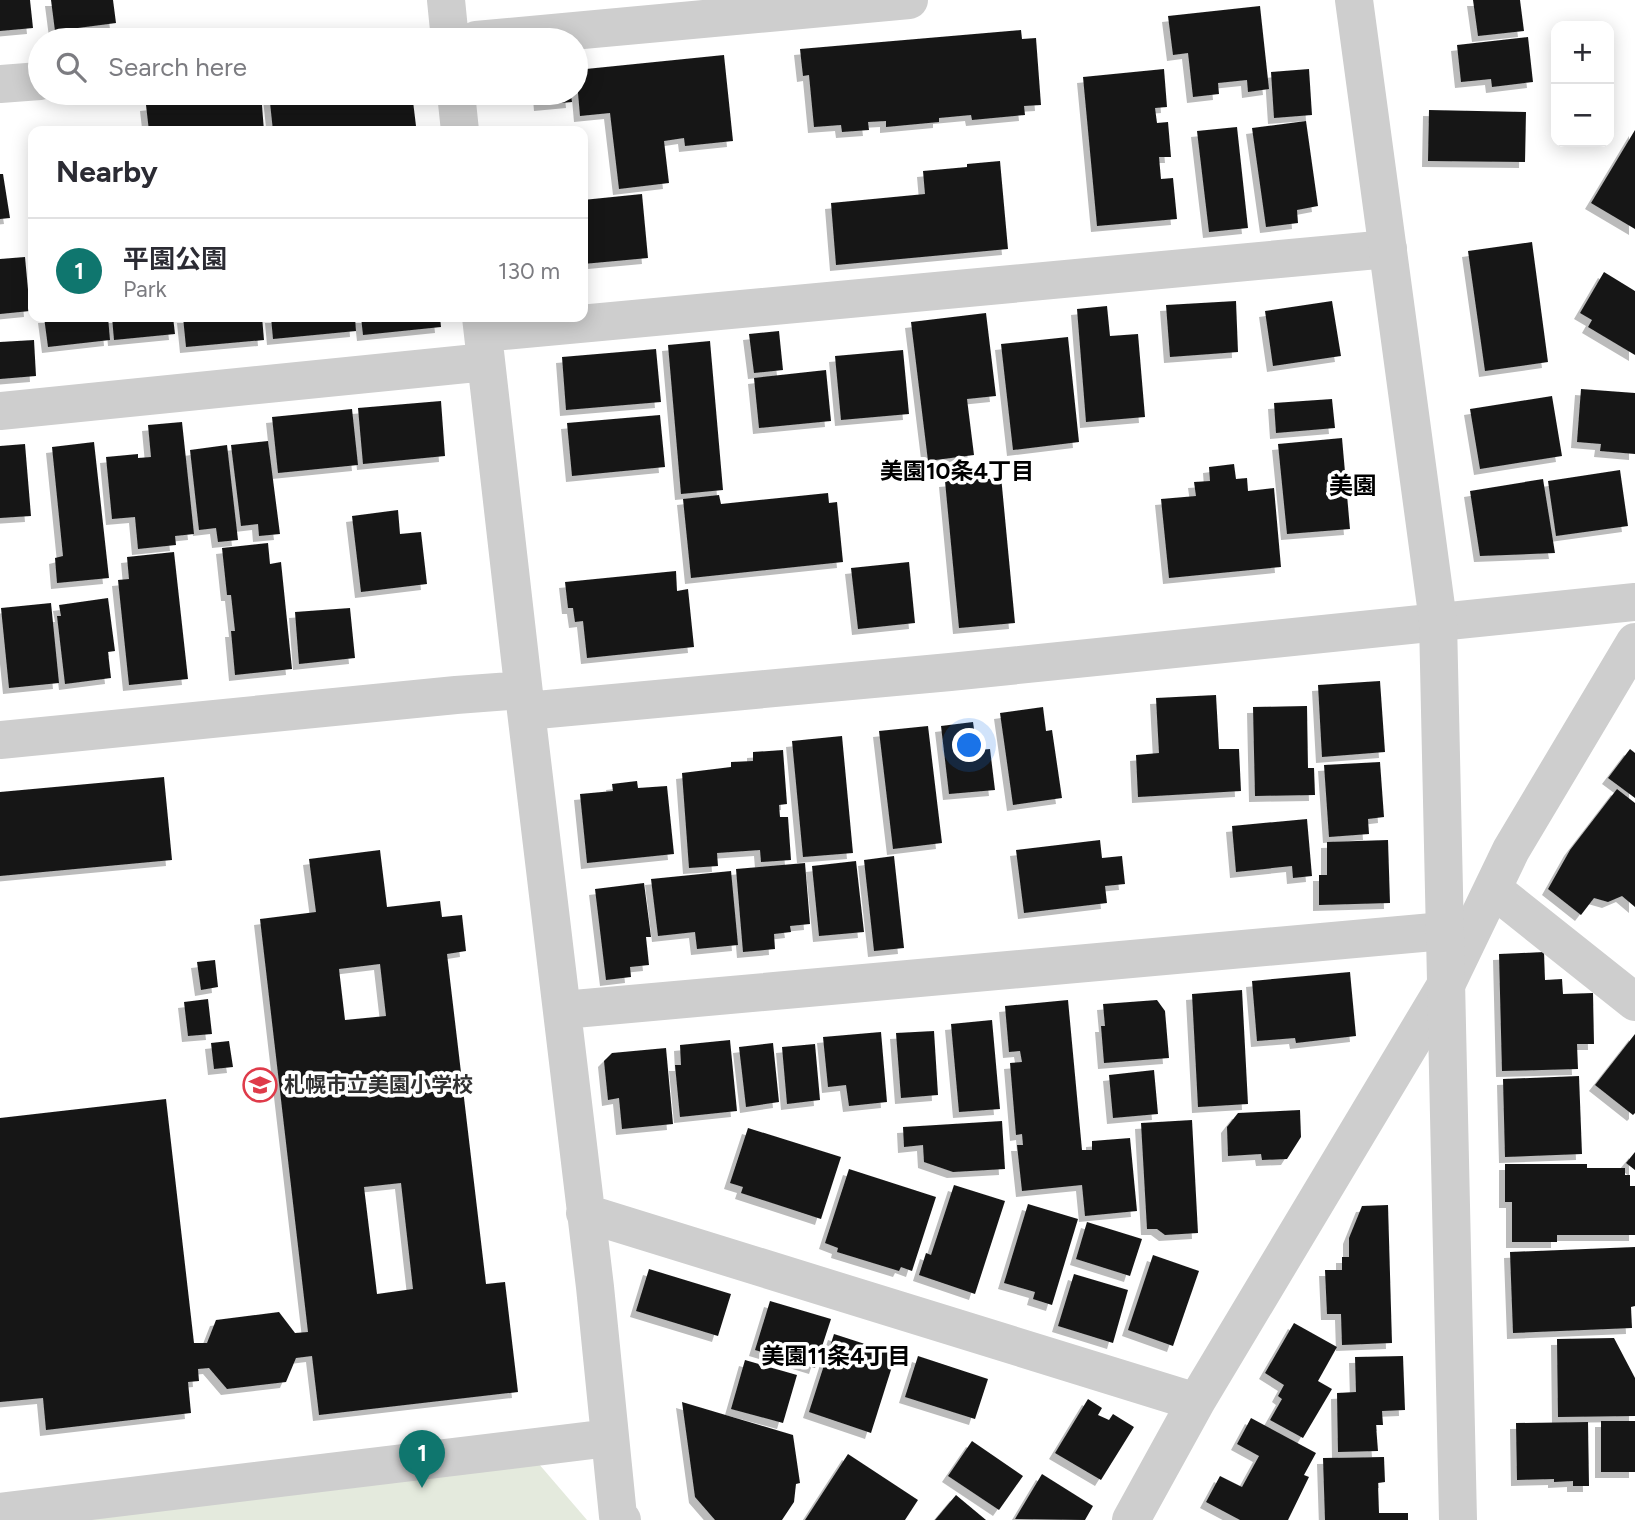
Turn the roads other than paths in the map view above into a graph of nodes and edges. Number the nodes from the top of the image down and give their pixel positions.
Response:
1 (446, 0) edge
2 (909, 0) edge
3 (1354, 0) edge
4 (449, 28) edge
5 (588, 30) edge
6 (28, 81) edge
7 (0, 84) edge
8 (457, 105) edge
9 (459, 126) edge
10 (1388, 248) junction
11 (483, 337) edge
12 (0, 411) edge
13 (1635, 602) edge
14 (1438, 621) junction
15 (1635, 642) edge
16 (525, 701) junction
17 (0, 740) edge
18 (1493, 889) junction
19 (1444, 931) junction
20 (1447, 983) junction
21 (1635, 1002) edge
22 (563, 1010) junction
23 (585, 1213) junction
24 (1196, 1402) junction
25 (609, 1438) junction
26 (0, 1512) edge
27 (622, 1520) edge
28 (1131, 1520) edge
29 (1458, 1520) edge

1 - 4 street
2 - 5 street
3 - 10 street
6 - 7 street
8 - 9 street
10 - 11 street
10 - 14 street
11 - 12 street
11 - 16 street
13 - 14 street
14 - 16 street
14 - 19 street
15 - 18 street
16 - 17 street
16 - 22 street
18 - 20 street
18 - 21 street
19 - 20 street
19 - 22 street
20 - 24 street
20 - 29 street
22 - 23 street
23 - 24 street
23 - 25 street
24 - 28 street
25 - 26 street
25 - 27 street

